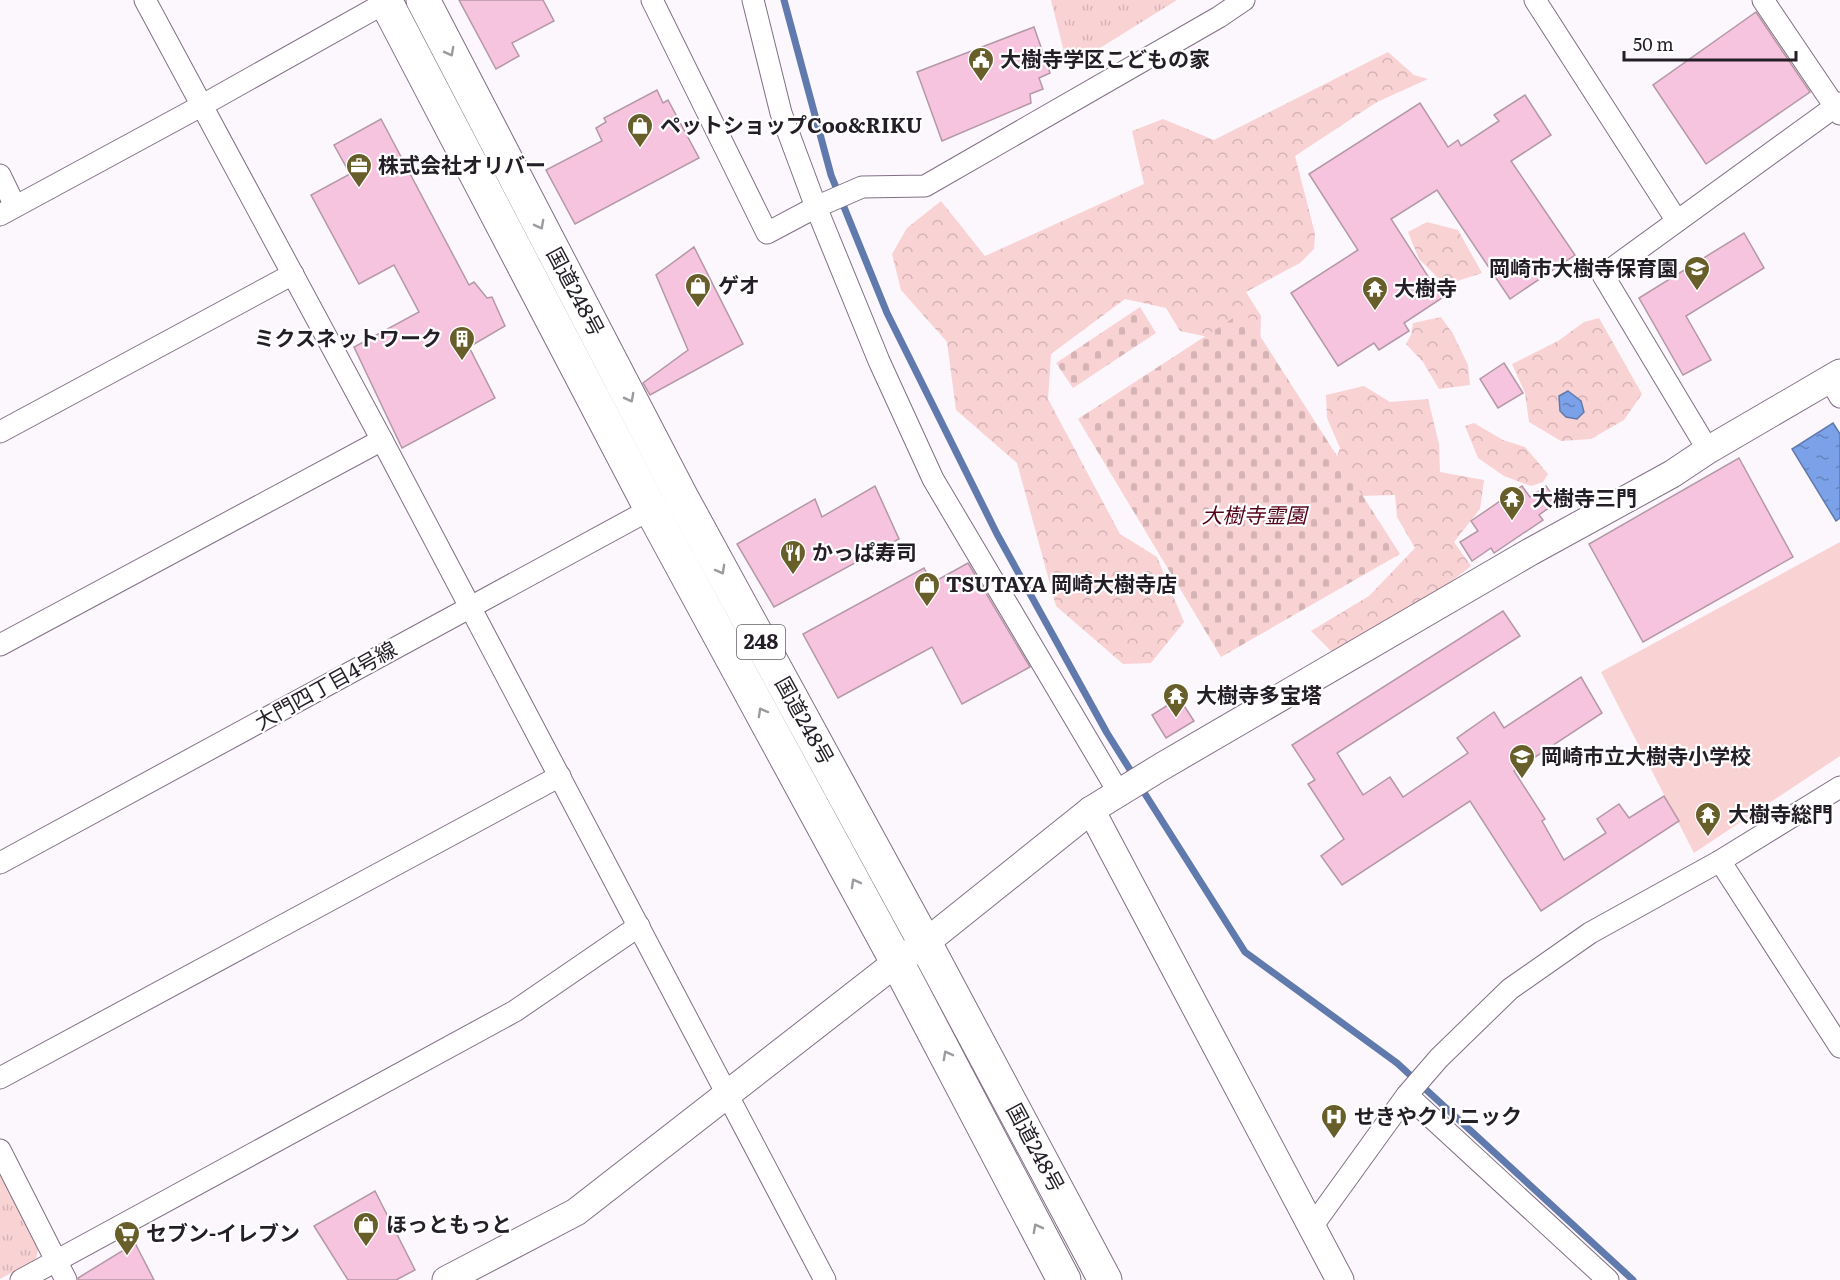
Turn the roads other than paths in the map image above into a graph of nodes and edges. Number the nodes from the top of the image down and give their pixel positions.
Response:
1 (145, 0) edge
2 (423, 0) edge
3 (652, 0) edge
4 (753, 0) edge
5 (1244, 0) edge
6 (1536, 0) edge
7 (1763, 0) edge
8 (387, 1) edge
9 (201, 106) junction
10 (1838, 108) edge
11 (0, 175) edge
12 (816, 207) junction
13 (8, 211) edge
14 (1677, 221) junction
15 (293, 274) junction
16 (1837, 383) edge
17 (0, 432) edge
18 (382, 440) junction
19 (1708, 450) junction
20 (651, 509) junction
21 (470, 608) junction
22 (0, 645) edge
23 (560, 776) junction
24 (1840, 787) edge
25 (1119, 793) junction
26 (1091, 810) junction
27 (1720, 861) junction
28 (0, 863) edge
29 (639, 926) junction
30 (925, 943) junction
31 (897, 962) junction
32 (1840, 1047) edge
33 (0, 1078) edge
34 (727, 1095) junction
35 (1407, 1095) junction
36 (0, 1150) edge
37 (1311, 1228) junction
38 (56, 1261) junction
39 (21, 1280) edge
40 (66, 1280) edge
41 (446, 1280) edge
42 (825, 1280) edge
43 (1064, 1280) edge
44 (1105, 1280) edge
45 (1340, 1280) edge
46 (1608, 1280) edge

1 - 9 street
2 -> 30 highway, 国道248号 / 248
3 - 12 street
4 - 12 street
5 - 12 street
6 - 14 street
7 - 10 street
8 - 9 street
8 - 20 highway, 国道248号 / 248
9 - 13 street
9 - 15 street
10 - 14 street
11 - 13 street
12 - 25 street
14 - 19 street
15 - 17 street
15 - 18 street
16 - 19 street
18 - 21 street
18 - 22 street
19 - 25 street
20 - 21 street, 大門四丁目4号線
31 -> 20 highway, 国道248号 / 248
21 - 23 street
21 - 28 street, 大門四丁目4号線
23 - 29 street
23 - 33 street
24 - 27 street
25 - 26 street
26 - 30 street
26 - 37 street
27 - 32 street
27 - 35 street
29 - 34 street
29 - 38 street
30 - 31 street
30 - 44 highway, 国道248号 / 248
31 - 34 street
43 -> 31 highway, 国道248号 / 248
34 - 41 street
34 - 42 street
35 - 37 street
35 - 46 street
36 - 38 street
37 - 45 street
38 - 39 street
38 - 40 street

